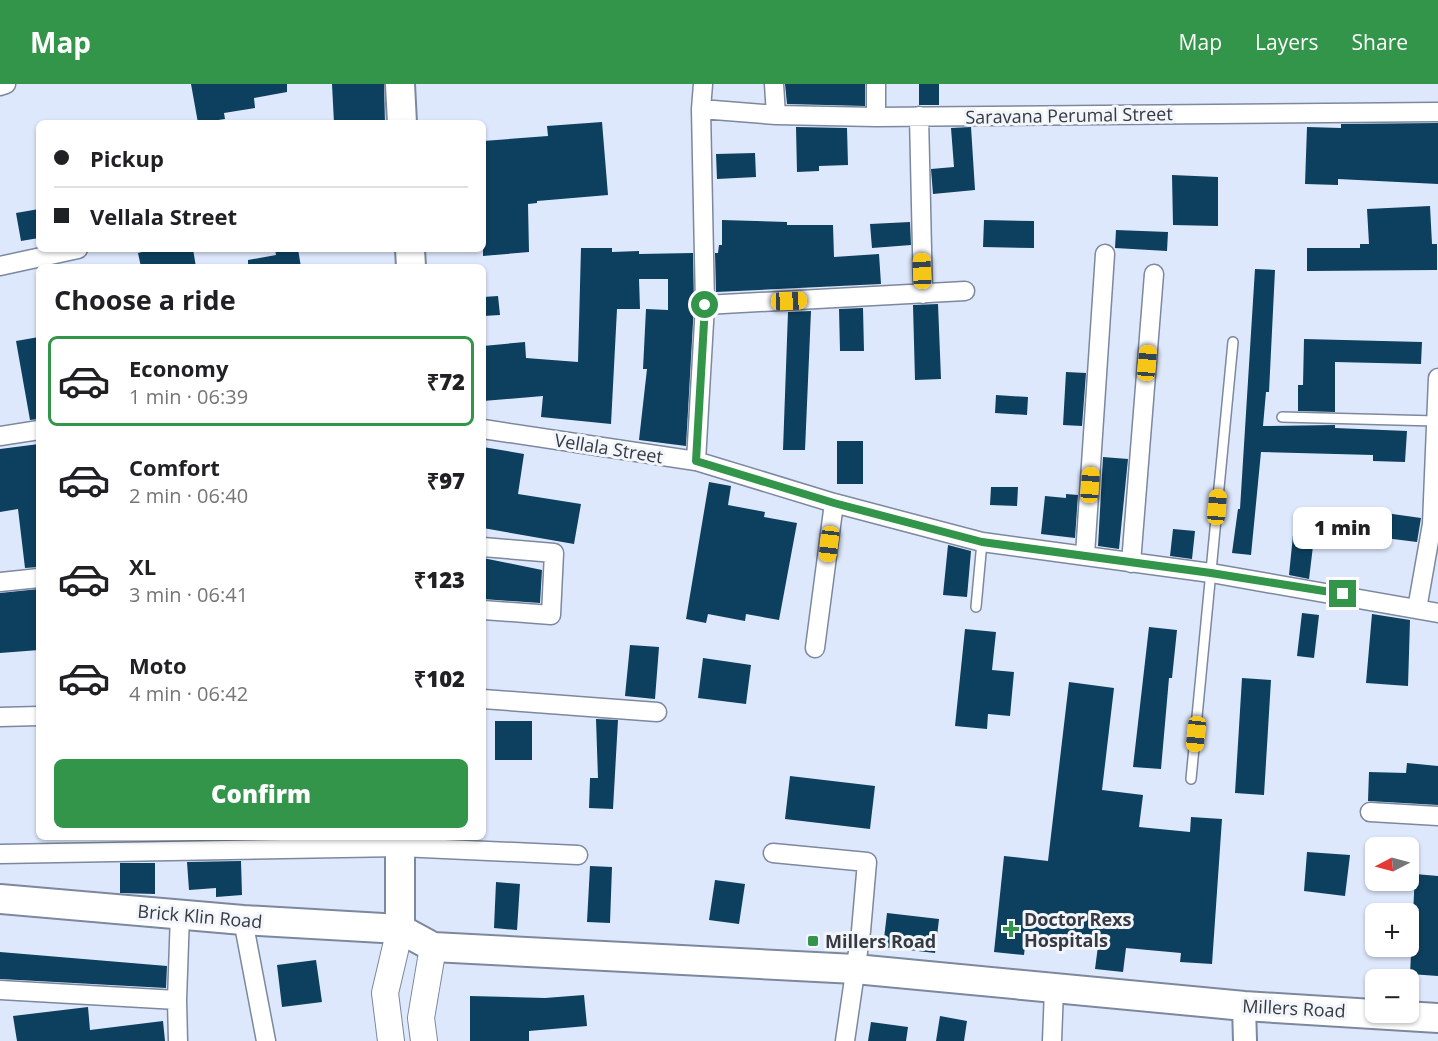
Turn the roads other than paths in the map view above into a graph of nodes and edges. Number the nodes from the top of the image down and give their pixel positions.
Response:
1 (6, 84) edge
2 (400, 84) edge
3 (703, 84) edge
4 (774, 84) edge
5 (876, 84) edge
6 (0, 86) edge
7 (701, 109) junction
8 (1438, 112) edge
9 (776, 116) junction
10 (919, 116) junction
11 (876, 117) junction
12 (402, 120) edge
13 (64, 252) edge
14 (1105, 254) dead end
15 (0, 266) edge
16 (1154, 274) dead end
17 (965, 291) dead end
18 (923, 294) junction
19 (705, 305) junction
20 (1233, 342) dead end
21 (1438, 378) edge
22 (1282, 417) dead end
23 (1436, 421) junction
24 (486, 429) edge
25 (36, 430) edge
26 (0, 436) edge
27 (696, 461) junction
28 (834, 503) junction
29 (1434, 535) edge
30 (982, 542) junction
31 (486, 547) edge
32 (1086, 555) junction
33 (1131, 563) junction
34 (1211, 573) junction
35 (36, 578) edge
36 (0, 582) edge
37 (976, 608) dead end
38 (1417, 609) junction
39 (486, 610) edge
40 (1438, 613) edge
41 (815, 648) dead end
42 (486, 699) edge
43 (657, 712) dead end
44 (36, 716) edge
45 (0, 717) edge
46 (1191, 779) dead end
47 (1370, 812) dead end
48 (1438, 816) edge
49 (400, 842) edge
50 (772, 853) dead end
51 (0, 854) edge
52 (579, 855) dead end
53 (0, 899) edge
54 (180, 914) junction
55 (243, 920) junction
56 (400, 929) junction
57 (433, 947) junction
58 (855, 969) junction
59 (1054, 988) junction
60 (0, 990) edge
61 (177, 1000) junction
62 (1244, 1006) junction
63 (1438, 1018) edge
64 (423, 1029) edge
65 (178, 1041) edge
66 (266, 1041) edge
67 (391, 1041) edge
68 (845, 1041) edge
69 (1052, 1041) edge
70 (1245, 1041) edge

1 - 6 street
2 - 12 main road
3 - 7 street
4 - 9 street
5 - 11 street
7 - 9 street, Saravana Perumal Street
7 - 19 street
8 - 10 street, Saravana Perumal Street
9 - 11 street, Saravana Perumal Street
10 - 11 street, Saravana Perumal Street
10 - 18 street
13 - 15 street
14 - 32 street
16 - 33 street
17 - 18 street
18 - 19 street
19 - 27 street
20 - 34 lane
21 - 23 street
22 - 23 lane
23 - 29 street
24 - 27 street, Vellala Street
25 - 26 street
27 - 28 street, Vellala Street
28 - 30 street, Vellala Street
28 - 41 street
29 - 38 street
30 - 32 street, Vellala Street
30 - 37 lane
31 - 39 street
32 - 33 street, Vellala Street
33 - 34 street, Vellala Street
34 - 38 street, Vellala Street
34 - 46 lane
35 - 36 street
38 - 40 street, Vellala Street
42 - 43 street
44 - 45 street
47 - 48 street
49 - 51 street
49 - 52 street
49 - 56 main road
50 - 58 street
53 - 54 main road, Brick Klin Road
54 - 55 main road, Brick Klin Road
54 - 61 street
55 - 56 main road, Brick Klin Road
55 - 66 street
56 - 57 main road, Millers Road
56 - 67 main road
57 - 58 main road, Millers Road
57 - 64 main road
58 - 59 main road, Millers Road
58 - 68 street
59 - 62 main road, Millers Road
59 - 69 street
60 - 61 street
61 - 65 street
62 - 63 main road, Millers Road
62 - 70 street

